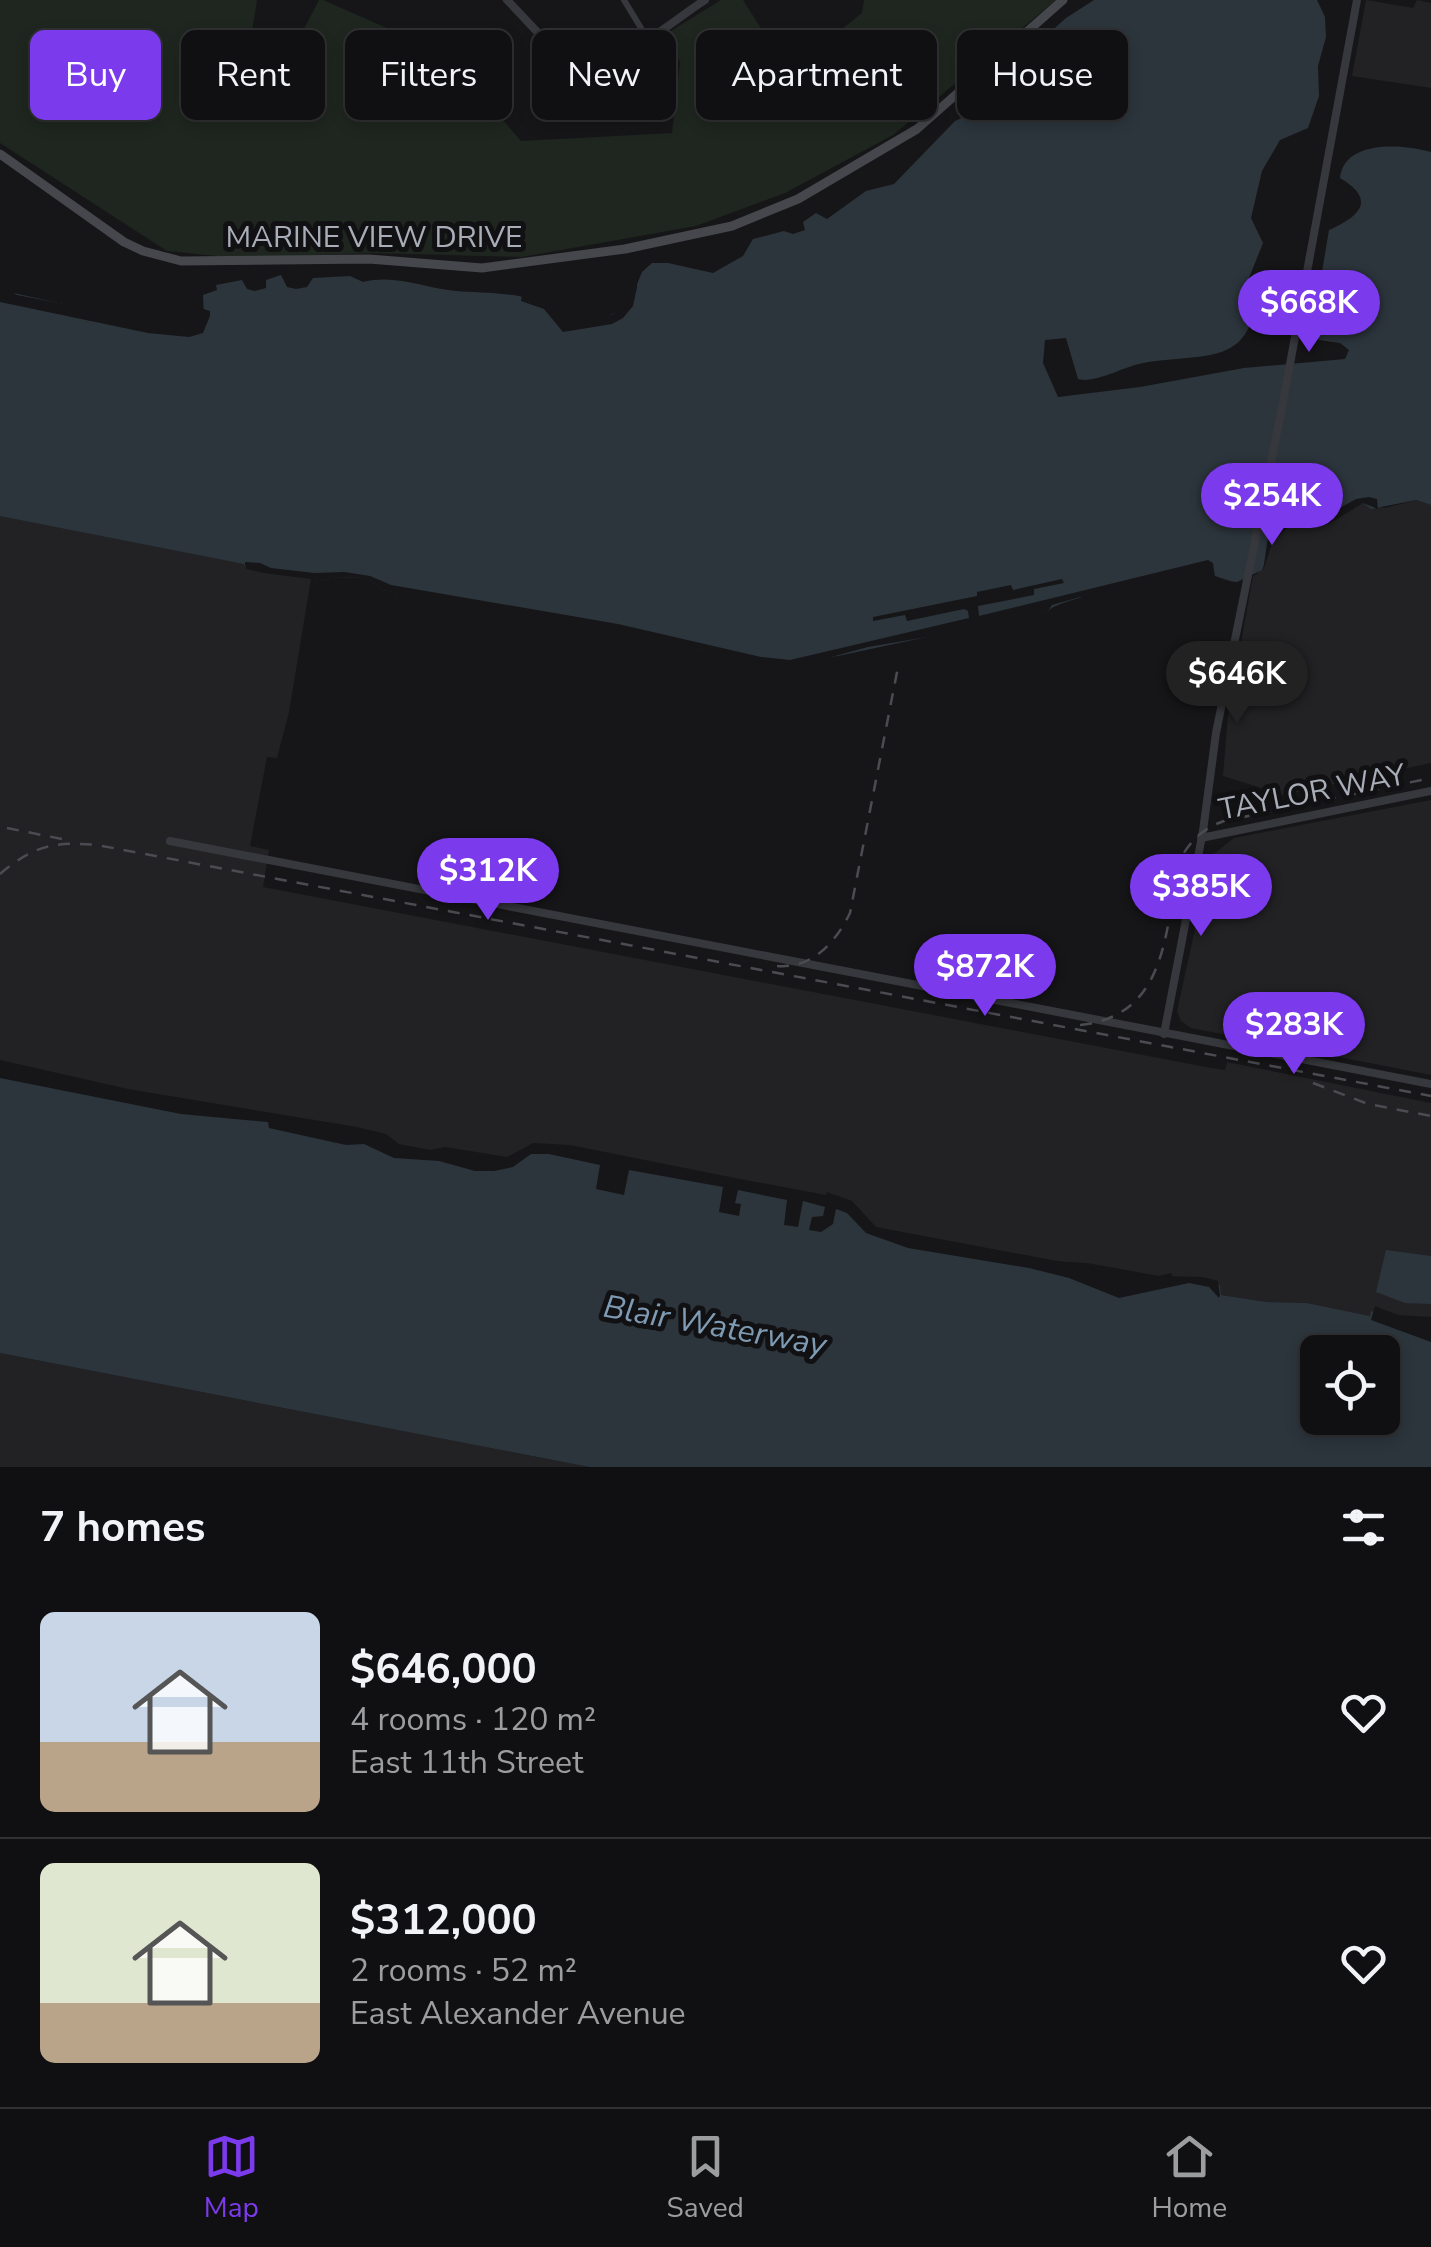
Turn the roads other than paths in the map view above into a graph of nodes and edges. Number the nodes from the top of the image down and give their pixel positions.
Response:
1 (507, 0) edge
2 (624, 0) edge
3 (705, 0) edge
4 (1063, 0) edge
5 (1356, 0) edge
6 (538, 30) edge
7 (642, 30) edge
8 (659, 30) edge
9 (0, 154) edge
10 (1431, 791) edge
11 (1201, 838) junction
12 (170, 841) dead end
13 (1164, 1034) junction
14 (1431, 1084) edge

1 - 6 street
2 - 7 street
3 - 8 street
4 - 9 main road, MARINE VIEW DRIVE
5 - 11 street
10 - 11 street, TAYLOR WAY
11 - 13 street
12 - 13 street
13 - 14 street

